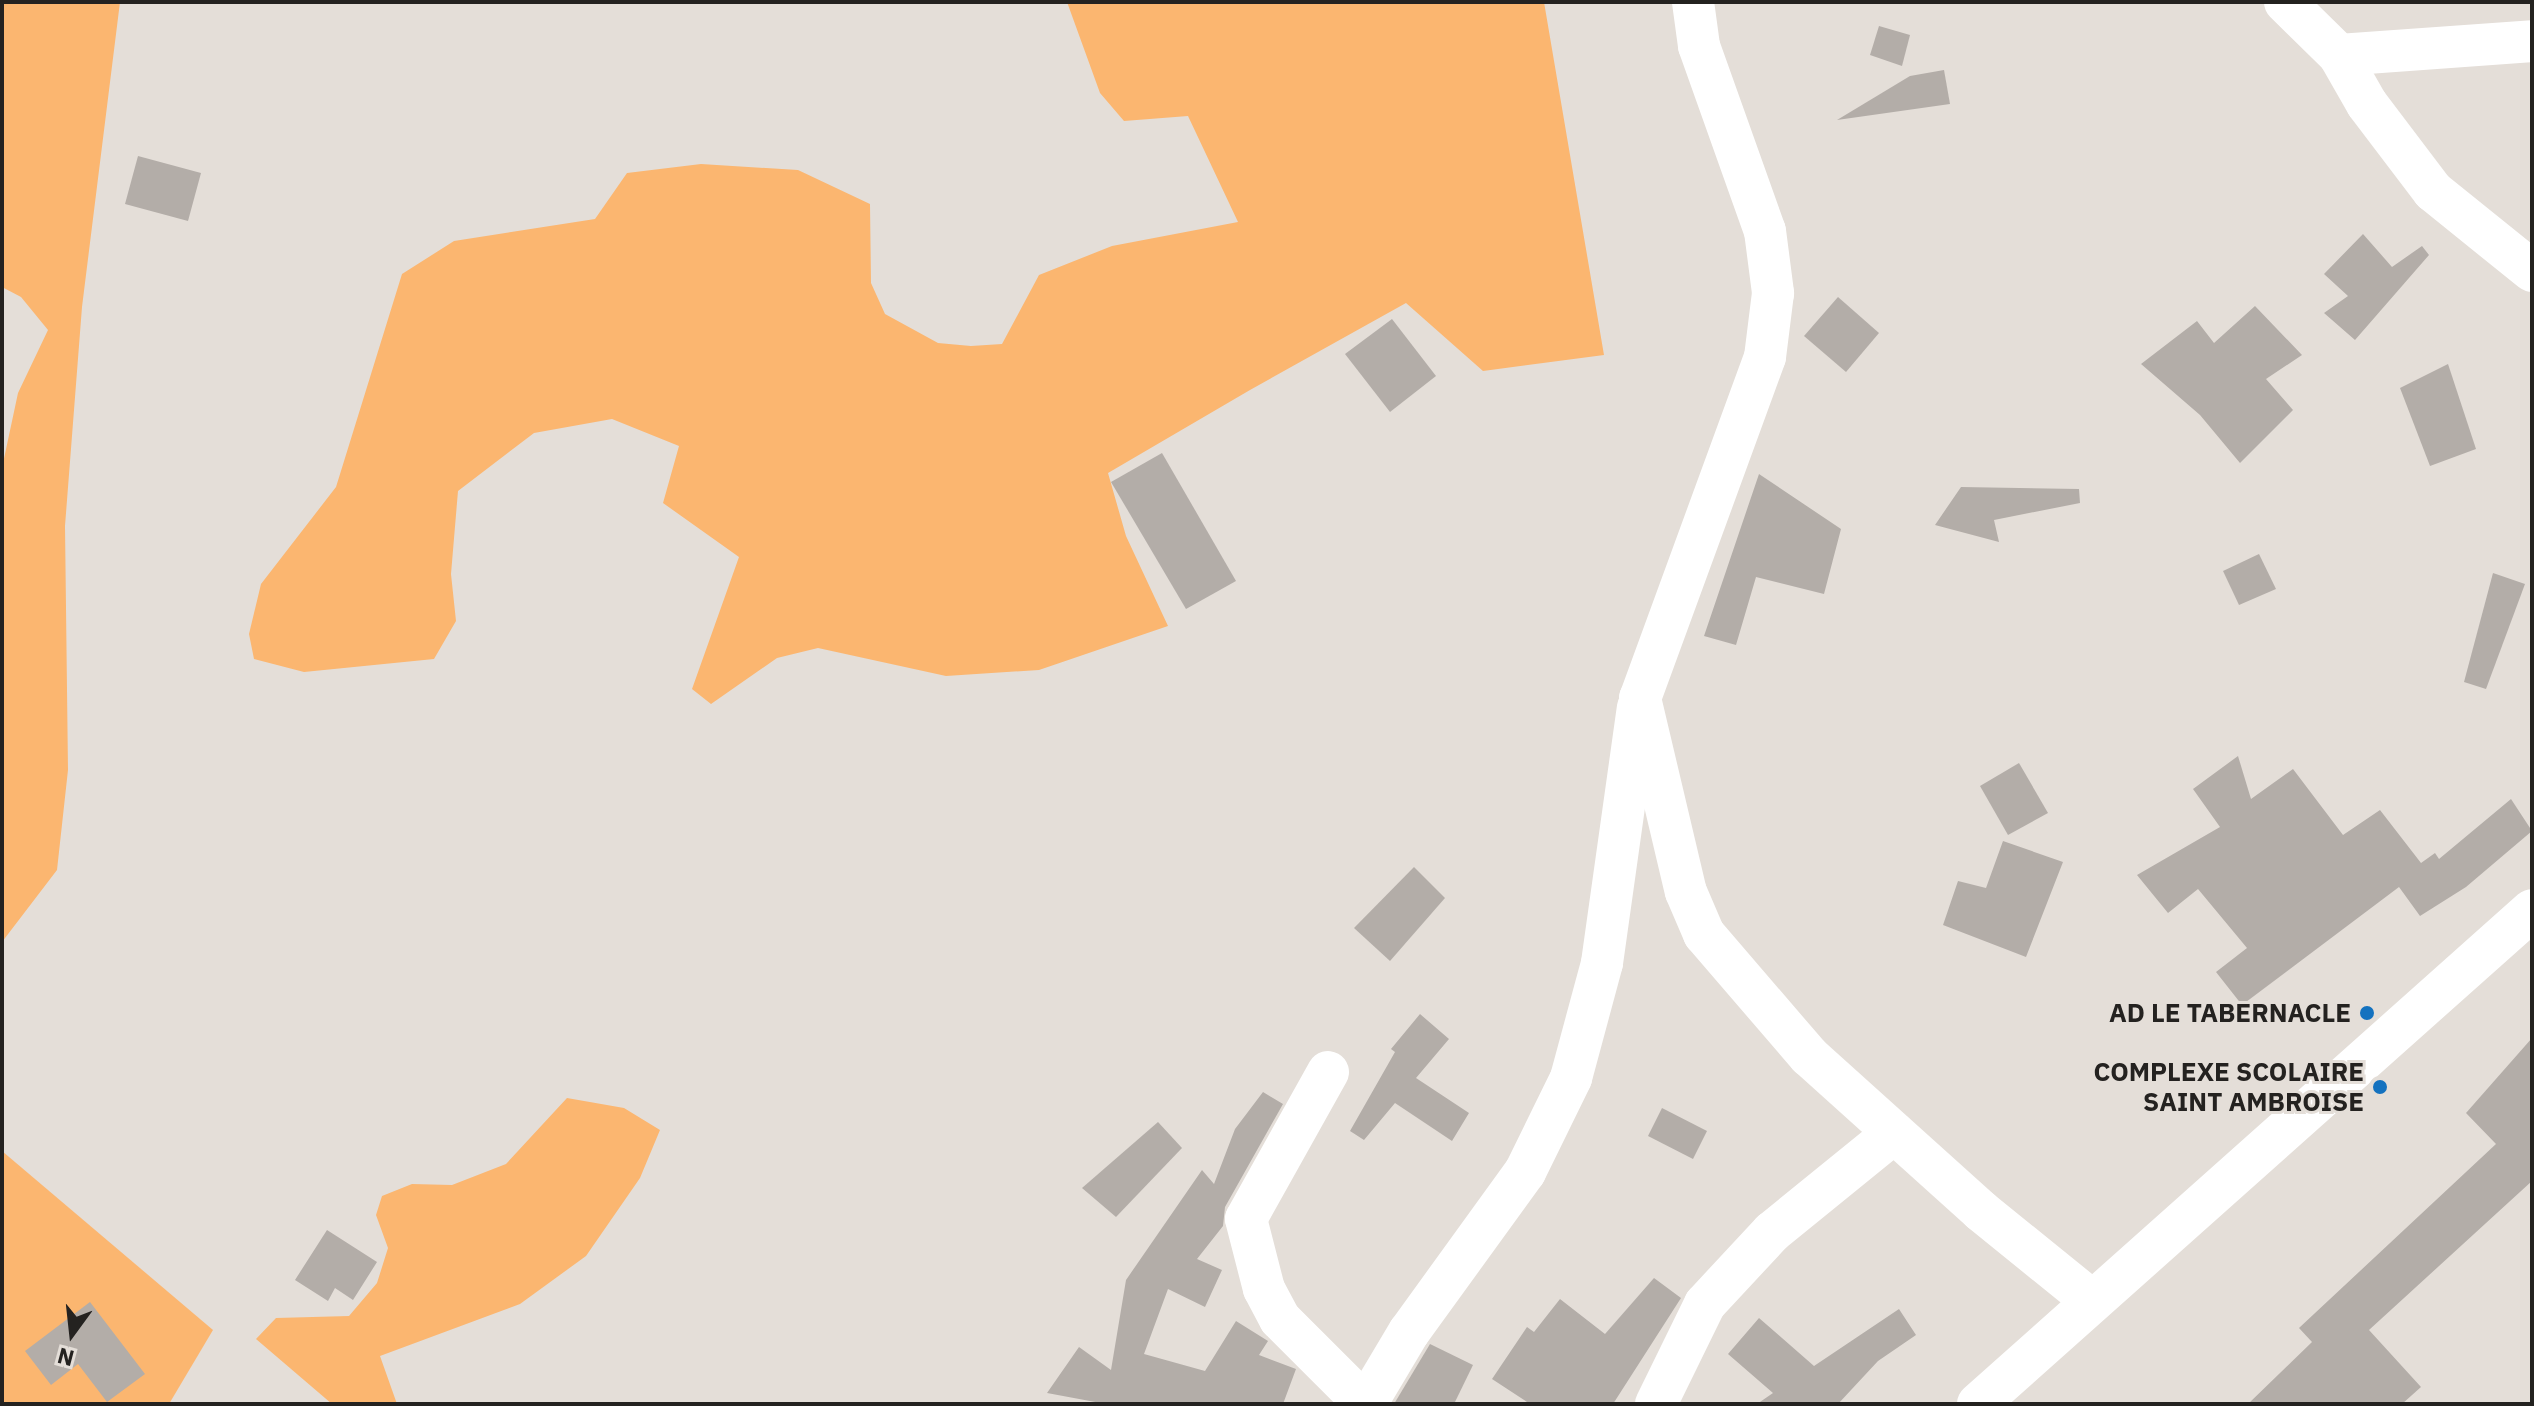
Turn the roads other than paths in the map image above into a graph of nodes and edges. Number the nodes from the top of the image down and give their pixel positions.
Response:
1 (1693, 2) edge
2 (2285, 2) edge
3 (2532, 41) edge
4 (2339, 55) junction
5 (2532, 271) edge
6 (1640, 698) junction
7 (2532, 910) edge
8 (1328, 1072) dead end
9 (1894, 1133) junction
10 (2091, 1300) junction
11 (1365, 1404) edge
12 (1656, 1404) edge
13 (1978, 1404) edge

1 - 6 street
2 - 4 street
3 - 4 street
4 - 5 street
6 - 9 street
6 - 11 street
7 - 10 street
8 - 11 street
9 - 10 street
9 - 12 street
10 - 13 street

